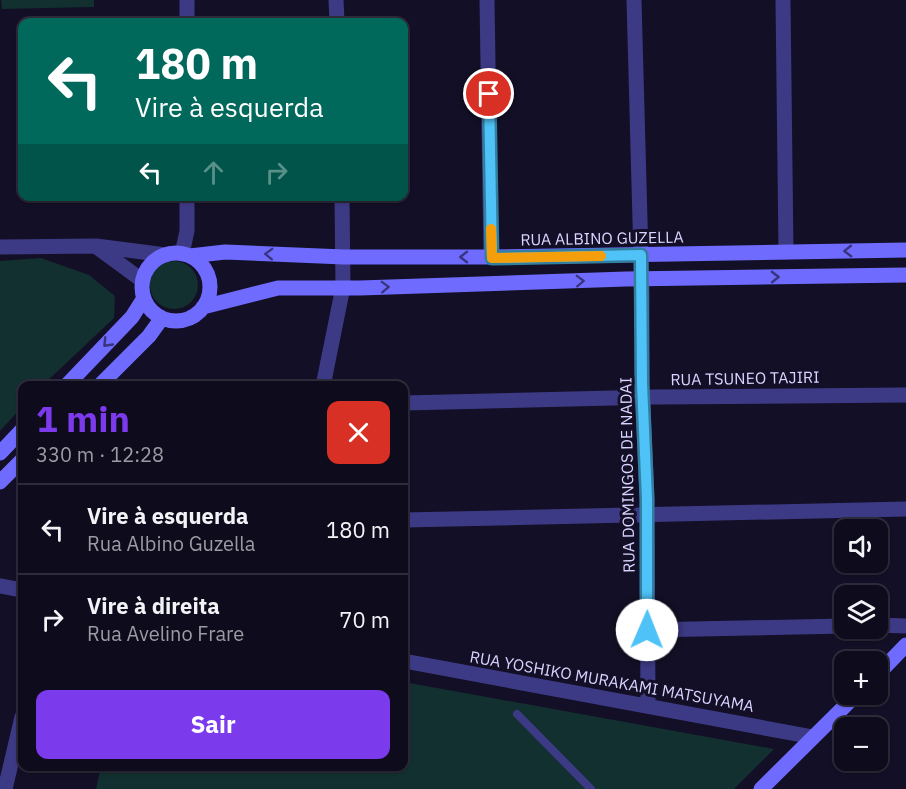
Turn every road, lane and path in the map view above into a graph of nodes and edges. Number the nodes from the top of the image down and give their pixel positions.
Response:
1 (187, 0) edge
2 (336, 0) edge
3 (487, 0) edge
4 (634, 0) edge
5 (783, 0) edge
6 (187, 18) edge
7 (337, 18) edge
8 (187, 201) edge
9 (342, 201) edge
10 (96, 246) junction
11 (0, 248) edge
12 (906, 250) edge
13 (786, 252) junction
14 (166, 255) junction
15 (186, 255) junction
16 (641, 255) junction
17 (344, 257) junction
18 (492, 258) junction
19 (906, 275) edge
20 (642, 279) junction
21 (143, 280) junction
22 (343, 287) junction
23 (144, 298) junction
24 (203, 307) junction
25 (162, 318) junction
26 (71, 381) edge
27 (104, 381) edge
28 (324, 381) edge
29 (906, 395) edge
30 (643, 398) junction
31 (408, 403) edge
32 (18, 434) edge
33 (0, 453) edge
34 (18, 464) edge
35 (0, 482) edge
36 (906, 509) edge
37 (647, 514) junction
38 (408, 520) edge
39 (0, 586) edge
40 (18, 589) edge
41 (888, 625) edge
42 (834, 626) edge
43 (906, 626) edge
44 (647, 630) junction
45 (906, 645) edge
46 (408, 662) edge
47 (888, 664) edge
48 (846, 705) edge
49 (648, 706) junction
50 (518, 714) dead end
51 (18, 734) edge
52 (813, 737) junction
53 (5, 789) edge
54 (591, 789) edge
55 (761, 789) edge

1 - 6 street
2 - 7 street
3 - 18 street
4 - 16 street
5 - 13 street
8 - 15 street
9 - 17 street
10 - 11 street
10 - 14 street
10 - 21 street
12 -> 13 street, RUA ALBINO GUZELLA
13 - 16 street, RUA ALBINO GUZELLA
14 - 15 street
14 - 21 street
17 -> 15 street, RUA ALBINO GUZELLA
15 - 24 street
16 - 18 street, RUA ALBINO GUZELLA
16 - 20 street, RUA DOMINGOS DE NADAI
18 -> 17 street, RUA ALBINO GUZELLA
17 - 22 street
20 -> 19 street
22 -> 20 street
20 - 30 street, RUA DOMINGOS DE NADAI
21 - 23 street
22 - 24 street
22 - 28 street
23 - 25 street
23 -> 26 street
24 - 25 street
25 - 27 street
29 - 30 street, RUA TSUNEO TAJIRI
30 - 31 street, RUA TSUNEO TAJIRI
30 - 37 street, RUA DOMINGOS DE NADAI
32 - 33 street
34 - 35 street
36 - 37 street
37 - 38 street
37 - 44 street, RUA DOMINGOS DE NADAI
39 - 40 street
41 - 43 street
42 - 44 street
44 - 49 street, RUA DOMINGOS DE NADAI
45 - 47 street
46 - 49 street, RUA YOSHIKO MURAKAMI MATSUYAMA
48 - 52 street
49 - 52 street, RUA YOSHIKO MURAKAMI MATSUYAMA
50 - 54 lane
51 - 53 street
52 - 55 street

